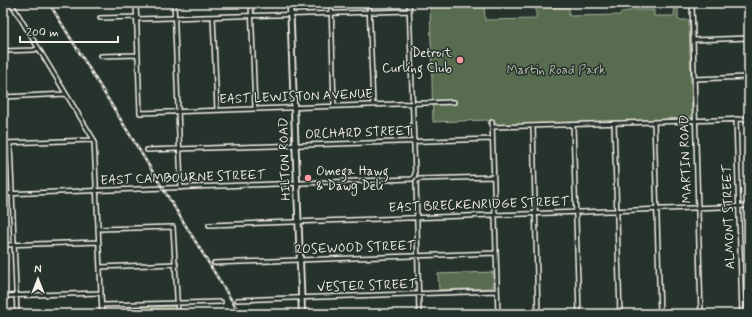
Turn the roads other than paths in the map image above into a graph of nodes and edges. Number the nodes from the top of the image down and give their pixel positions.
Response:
1 (11, 3) edge
2 (136, 3) edge
3 (174, 3) edge
4 (251, 3) edge
5 (290, 3) edge
6 (331, 3) edge
7 (369, 3) edge
8 (409, 3) edge
9 (692, 3) edge
10 (3, 5) edge
11 (409, 11) junction
12 (370, 12) junction
13 (291, 14) junction
14 (331, 14) junction
15 (252, 16) junction
16 (214, 17) junction
17 (100, 18) dead end
18 (137, 18) junction
19 (175, 18) junction
20 (749, 38) edge
21 (693, 40) junction
22 (38, 48) junction
23 (3, 51) edge
24 (138, 55) junction
25 (101, 56) dead end
26 (749, 77) edge
27 (694, 79) junction
28 (66, 94) junction
29 (3, 97) edge
30 (454, 102) dead end
31 (412, 103) junction
32 (373, 104) junction
33 (334, 106) junction
34 (294, 107) junction
35 (255, 109) junction
36 (216, 110) junction
37 (178, 111) junction
38 (736, 119) junction
39 (749, 119) edge
40 (695, 121) junction
41 (492, 122) dead end
42 (654, 122) junction
43 (614, 124) junction
44 (573, 125) junction
45 (533, 126) junction
46 (492, 127) junction
47 (492, 139) junction
48 (94, 140) junction
49 (414, 141) junction
50 (3, 143) edge
51 (10, 143) junction
52 (295, 145) junction
53 (147, 150) dead end
54 (179, 150) junction
55 (493, 177) junction
56 (297, 184) junction
57 (181, 188) junction
58 (96, 191) junction
59 (3, 194) edge
60 (12, 194) junction
61 (738, 206) junction
62 (749, 206) edge
63 (698, 208) junction
64 (657, 209) junction
65 (616, 210) junction
66 (576, 212) junction
67 (535, 213) junction
68 (495, 215) junction
69 (416, 218) junction
70 (298, 222) junction
71 (209, 225) dead end
72 (98, 229) junction
73 (99, 242) junction
74 (3, 245) edge
75 (14, 245) junction
76 (496, 253) junction
77 (417, 256) junction
78 (299, 260) junction
79 (214, 263) dead end
80 (176, 264) junction
81 (100, 267) junction
82 (497, 291) junction
83 (101, 293) junction
84 (419, 294) junction
85 (3, 296) edge
86 (16, 296) junction
87 (301, 298) junction
88 (237, 300) dead end
89 (177, 302) junction
90 (221, 302) dead end
91 (102, 305) junction
92 (17, 314) edge
93 (102, 314) edge
94 (178, 314) edge
95 (302, 314) edge
96 (419, 314) edge
97 (498, 314) edge
98 (538, 314) edge
99 (579, 314) edge
100 (620, 314) edge
101 (660, 314) edge
102 (701, 314) edge
103 (742, 314) edge

1 - 10 street
1 - 22 street
2 - 18 street
3 - 19 street
4 - 15 street
5 - 13 street, HILTON ROAD
6 - 14 street
7 - 12 street
8 - 11 street
9 - 21 street, MARTIN ROAD
11 - 12 street
11 - 31 street
12 - 14 street
12 - 32 street
13 - 14 street
13 - 15 street
13 - 34 street, HILTON ROAD
14 - 33 street
15 - 16 street
15 - 35 street
16 - 19 street
16 - 36 street
17 - 18 street
18 - 19 street
18 - 24 street
19 - 37 street
20 - 21 street
21 - 27 street, MARTIN ROAD
22 - 23 street
22 - 28 street
24 - 25 street
24 - 37 street, EAST LEWISTON AVENUE
26 - 27 street
27 - 40 street, MARTIN ROAD
28 - 29 street
28 - 48 street
30 - 31 street, EAST LEWISTON AVENUE
31 - 32 street, EAST LEWISTON AVENUE
31 - 49 street
32 - 33 street, EAST LEWISTON AVENUE
33 - 34 street, EAST LEWISTON AVENUE
34 - 35 street, EAST LEWISTON AVENUE
34 - 52 street, HILTON ROAD
35 - 36 street, EAST LEWISTON AVENUE
36 - 37 street, EAST LEWISTON AVENUE
37 - 54 street
38 - 39 street
38 - 40 street
38 - 61 street, ALMONT STREET
40 - 42 street
40 - 63 street, MARTIN ROAD
41 - 46 street
42 - 43 street
42 - 64 street
43 - 44 street
43 - 65 street
44 - 45 street
44 - 66 street
45 - 46 street
45 - 67 street
46 - 47 street
47 - 49 street, ORCHARD STREET
47 - 55 street
48 - 51 street
48 - 58 street
49 - 52 street, ORCHARD STREET
49 - 56 street, EAST CAMBOURNE STREET
50 - 51 street
51 - 60 street
52 - 54 street, ORCHARD STREET
52 - 56 street, HILTON ROAD
53 - 54 street, ORCHARD STREET
54 - 57 street
55 - 68 street
55 - 69 street
56 - 57 street, EAST CAMBOURNE STREET
56 - 70 street, HILTON ROAD
57 - 58 street, EAST CAMBOURNE STREET
58 - 60 street, EAST CAMBOURNE STREET
58 - 72 street
59 - 60 street, EAST CAMBOURNE STREET
60 - 75 street
61 - 62 street, EAST BRECKENRIDGE STREET
61 - 63 street, EAST BRECKENRIDGE STREET
61 - 103 street, ALMONT STREET
63 - 64 street, EAST BRECKENRIDGE STREET
63 - 102 street, MARTIN ROAD
64 - 65 street, EAST BRECKENRIDGE STREET
64 - 101 street
65 - 66 street, EAST BRECKENRIDGE STREET
65 - 100 street
66 - 67 street, EAST BRECKENRIDGE STREET
66 - 99 street
67 - 68 street, EAST BRECKENRIDGE STREET
67 - 98 street
68 - 69 street, EAST BRECKENRIDGE STREET
68 - 76 street
69 - 70 street, EAST BRECKENRIDGE STREET
69 - 77 street
70 - 71 street, EAST BRECKENRIDGE STREET
70 - 78 street, HILTON ROAD
72 - 73 street
72 - 80 street
73 - 75 street
73 - 81 street
74 - 75 street
75 - 86 street
76 - 77 street, ROSEWOOD STREET
76 - 82 street
77 - 78 street, ROSEWOOD STREET
77 - 84 street
78 - 79 street, ROSEWOOD STREET
78 - 87 street, HILTON ROAD
80 - 81 street
80 - 89 street
81 - 83 street
82 - 84 street, VESTER STREET
82 - 97 street
83 - 86 street
83 - 91 street
84 - 87 street, VESTER STREET
84 - 96 street
85 - 86 street
86 - 92 street
87 - 88 street, VESTER STREET
87 - 95 street, HILTON ROAD
89 - 90 street
89 - 91 street
89 - 94 street
91 - 93 street

